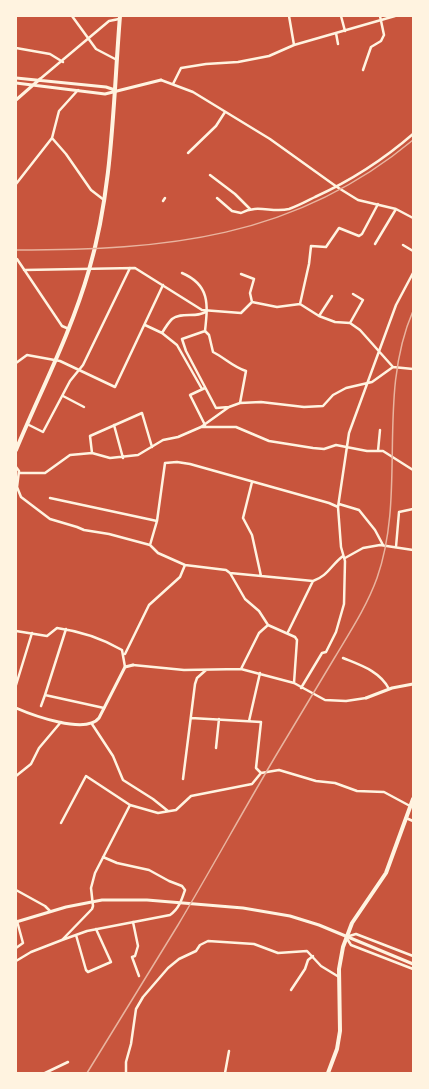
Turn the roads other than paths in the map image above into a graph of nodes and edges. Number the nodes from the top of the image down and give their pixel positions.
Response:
1 (72, 16) edge
2 (288, 16) edge
3 (341, 16) edge
4 (380, 16) edge
5 (395, 16) edge
6 (120, 18) edge
7 (382, 21) junction
8 (345, 31) junction
9 (336, 33) junction
10 (89, 39) junction
11 (338, 44) dead end
12 (294, 45) junction
13 (16, 48) edge
14 (117, 60) junction
15 (63, 62) junction
16 (363, 70) dead end
17 (16, 78) edge
18 (40, 79) junction
19 (161, 80) joint
20 (16, 83) edge
21 (173, 84) junction
22 (34, 85) junction
23 (78, 90) junction
24 (115, 90) junction
25 (16, 100) edge
26 (226, 112) junction
27 (413, 134) edge
28 (272, 135) dead end
29 (52, 138) junction
30 (270, 139) junction
31 (188, 153) dead end
32 (210, 175) dead end
33 (16, 184) edge
34 (337, 187) junction
35 (217, 198) dead end
36 (104, 200) junction
37 (378, 204) junction
38 (250, 208) junction
39 (396, 209) junction
40 (413, 218) edge
41 (375, 244) dead end
42 (403, 244) dead end
43 (413, 251) edge
44 (17, 259) edge
45 (130, 268) junction
46 (89, 269) junction
47 (24, 270) junction
48 (182, 273) dead end
49 (413, 273) edge
50 (241, 274) dead end
51 (163, 285) junction
52 (353, 294) dead end
53 (332, 296) dead end
54 (252, 302) junction
55 (300, 304) junction
56 (207, 310) junction
57 (319, 316) junction
58 (350, 323) junction
59 (144, 324) junction
60 (69, 329) junction
61 (205, 331) junction
62 (162, 332) junction
63 (380, 351) junction
64 (55, 360) junction
65 (16, 363) edge
66 (393, 367) junction
67 (412, 368) edge
68 (79, 370) junction
69 (366, 384) junction
70 (205, 388) junction
71 (202, 389) junction
72 (63, 396) junction
73 (240, 403) junction
74 (84, 407) dead end
75 (229, 407) junction
76 (27, 424) junction
77 (114, 425) junction
78 (205, 425) junction
79 (201, 427) junction
80 (380, 430) dead end
81 (346, 446) junction
82 (152, 447) junction
83 (16, 450) edge
84 (378, 451) junction
85 (92, 453) junction
86 (123, 458) junction
87 (16, 467) edge
88 (413, 470) edge
89 (19, 473) junction
90 (252, 482) junction
91 (50, 498) dead end
92 (339, 506) junction
93 (413, 509) edge
94 (157, 521) junction
95 (150, 545) junction
96 (383, 545) junction
97 (396, 547) junction
98 (413, 550) edge
99 (344, 557) junction
100 (185, 565) junction
101 (230, 573) junction
102 (261, 576) junction
103 (313, 581) junction
104 (268, 625) junction
105 (66, 629) junction
106 (16, 632) edge
107 (288, 632) junction
108 (32, 633) junction
109 (124, 655) junction
110 (343, 658) dead end
111 (132, 665) joint
112 (125, 667) junction
113 (241, 669) junction
114 (206, 670) junction
115 (260, 673) junction
116 (294, 683) junction
117 (413, 684) edge
118 (16, 685) edge
119 (301, 688) junction
120 (389, 689) junction
121 (44, 695) junction
122 (366, 698) joint
123 (40, 706) dead end
124 (16, 708) edge
125 (104, 708) junction
126 (191, 718) junction
127 (219, 719) junction
128 (249, 721) junction
129 (61, 722) junction
130 (92, 724) junction
131 (216, 748) dead end
132 (260, 773) junction
133 (16, 776) edge
134 (183, 779) dead end
135 (413, 799) edge
136 (130, 804) junction
137 (411, 806) junction
138 (168, 811) junction
139 (406, 818) junction
140 (413, 821) edge
141 (61, 823) dead end
142 (103, 857) junction
143 (16, 890) edge
144 (93, 901) junction
145 (180, 903) junction
146 (50, 911) junction
147 (17, 922) edge
148 (133, 922) junction
149 (96, 929) junction
150 (76, 935) junction
151 (346, 937) junction
152 (62, 940) junction
153 (16, 948) edge
154 (313, 956) junction
155 (413, 956) edge
156 (16, 961) edge
157 (413, 964) edge
158 (413, 969) edge
159 (139, 976) dead end
160 (338, 977) junction
161 (291, 990) dead end
162 (229, 1052) dead end
163 (68, 1062) dead end
164 (46, 1073) edge
165 (126, 1073) edge
166 (225, 1073) edge
167 (328, 1073) edge

1 - 10 street
2 - 12 street
3 - 8 street
4 - 7 street
5 - 7 street
6 - 10 street
6 - 14 main road
7 - 8 street
7 - 16 street
8 - 9 street
9 - 11 street
9 - 12 street
10 - 14 street
10 - 15 street
12 - 21 street
13 - 15 street
14 - 24 main road
15 - 18 street
17 - 18 street
18 - 22 street
18 - 24 street
19 - 21 street
19 - 24 street
20 - 22 street
21 - 26 street
22 - 23 street
22 - 25 street
23 - 24 street
23 - 29 street
24 - 36 main road
26 - 30 street
26 - 31 street
27 - 34 street
28 - 30 street
29 - 33 street
29 - 36 street
30 - 34 street
32 - 38 street
34 - 37 street
34 - 38 street
35 - 38 street
36 - 46 main road
37 - 39 street
37 - 55 street
39 - 40 street
39 - 41 street
42 - 43 street
44 - 47 street
45 - 46 street
45 - 51 street
45 - 68 street
46 - 47 street
46 - 60 main road
47 - 60 street
48 - 56 street
49 - 63 street
50 - 54 street
51 - 56 street
51 - 59 street
52 - 58 street
53 - 57 street
54 - 55 street
54 - 56 street
55 - 57 street
56 - 61 street
56 - 62 street
57 - 58 street
58 - 63 street
59 - 62 street
59 - 68 street
60 - 64 main road
61 - 70 street
61 - 73 street
62 - 71 street
63 - 66 street
63 - 69 street
64 - 65 street
64 - 68 street
64 - 76 main road
66 - 67 street
66 - 69 street
68 - 72 street
69 - 73 street
69 - 81 street
70 - 71 street
70 - 75 street
71 - 78 street
72 - 74 street
72 - 76 street
73 - 75 street
75 - 78 street
76 - 83 main road
77 - 82 street
77 - 85 street
77 - 86 street
78 - 79 street
79 - 81 street
79 - 82 street
80 - 84 street
81 - 84 street
81 - 92 street
82 - 86 street
84 - 88 street
85 - 86 street
85 - 89 street
87 - 89 street
89 - 95 street
90 - 92 street
90 - 94 street
90 - 102 street
91 - 94 street
92 - 96 street
92 - 99 street
93 - 97 street
94 - 95 street
95 - 100 street
96 - 97 street
96 - 99 street
97 - 98 street
99 - 103 street
99 - 119 street
100 - 101 street
100 - 109 street
101 - 102 street
101 - 104 street
102 - 103 street
103 - 107 street
104 - 107 street
104 - 113 street
105 - 108 street
105 - 109 street
105 - 121 street
106 - 108 street
107 - 116 street
108 - 118 street
109 - 112 street
110 - 120 street
111 - 112 street
111 - 114 street
112 - 125 street
113 - 114 street
113 - 115 street
114 - 126 street
115 - 116 street
115 - 128 street
116 - 119 street
117 - 120 street
119 - 122 street
120 - 122 street
121 - 123 street
121 - 125 street
124 - 129 street
125 - 130 street
126 - 127 street
126 - 134 street
127 - 128 street
127 - 131 street
128 - 132 street
129 - 130 street
129 - 133 street
130 - 138 street
132 - 137 street
132 - 138 street
135 - 137 main road
136 - 138 street
136 - 141 street
136 - 142 street
137 - 139 main road
139 - 140 street
139 - 151 main road
142 - 144 street
142 - 145 street
143 - 146 street
144 - 145 street
144 - 146 street
144 - 152 street
145 - 148 street
145 - 151 street
146 - 147 street
147 - 153 street
148 - 149 street
148 - 159 street
149 - 150 street
149 - 150 street
150 - 152 street
151 - 155 street
151 - 157 street
151 - 158 street
151 - 160 main road
152 - 156 street
154 - 160 street
154 - 161 street
154 - 165 street
160 - 167 main road
162 - 166 street
163 - 164 street

